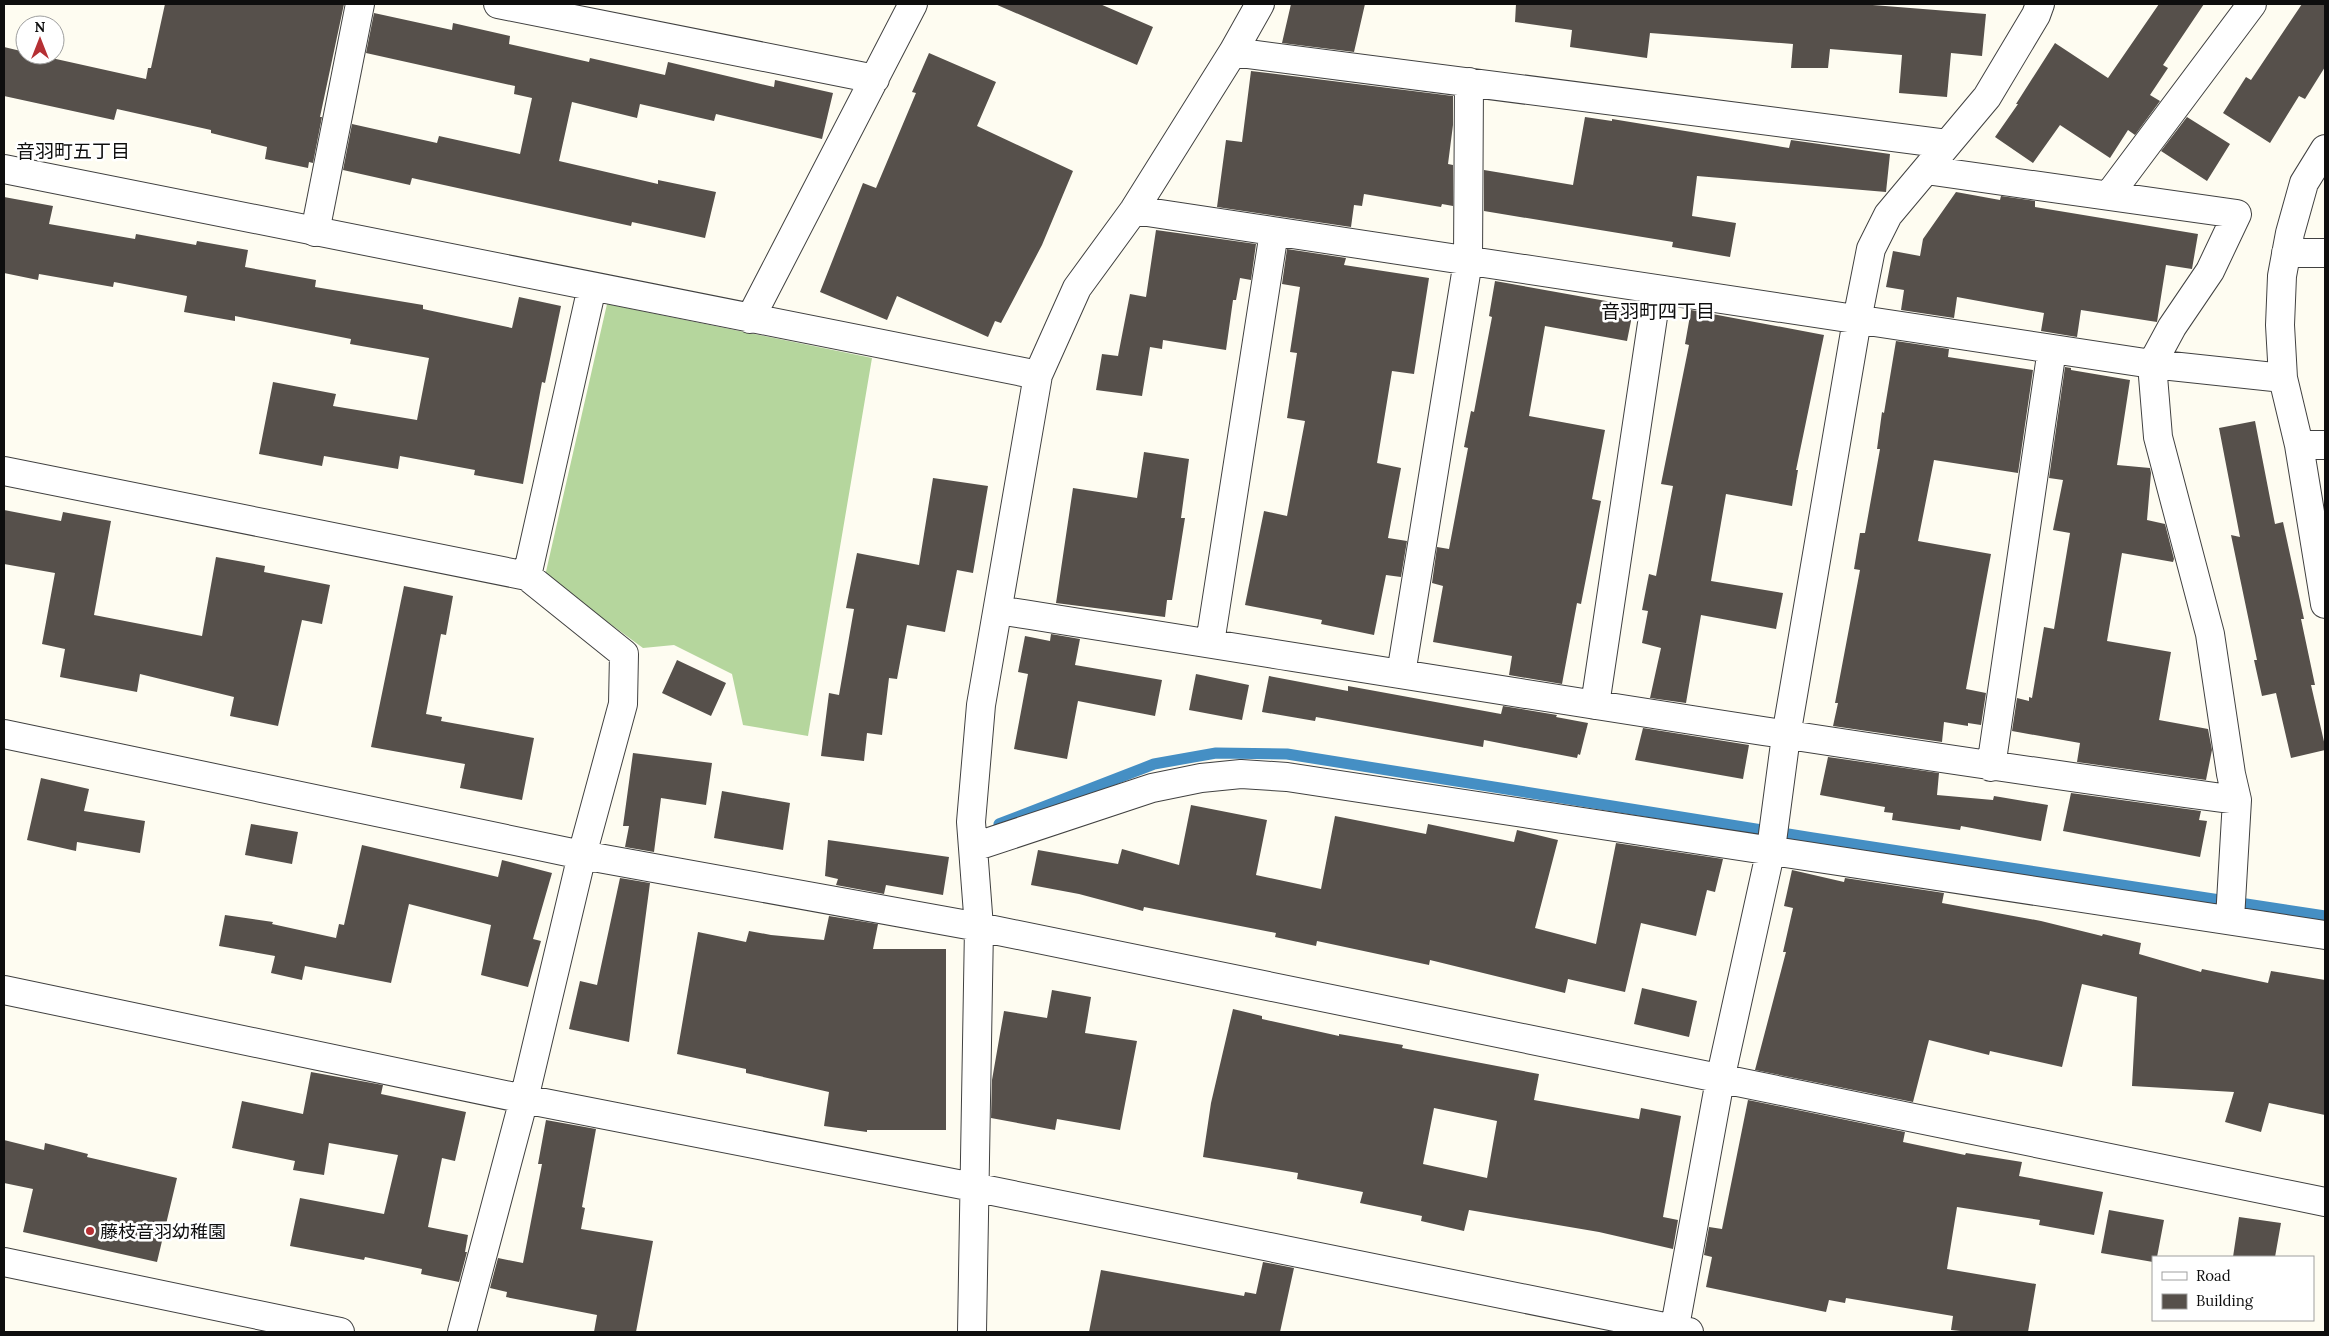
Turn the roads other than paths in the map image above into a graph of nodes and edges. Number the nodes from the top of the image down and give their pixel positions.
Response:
1 (360, 4) edge
2 (498, 4) edge
3 (913, 4) edge
4 (1260, 4) edge
5 (2040, 4) edge
6 (2252, 4) edge
7 (1233, 52) junction
8 (875, 79) junction
9 (1469, 82) junction
10 (1947, 144) junction
11 (2325, 149) edge
12 (4, 169) edge
13 (1926, 170) junction
14 (2109, 195) junction
15 (1134, 210) junction
16 (315, 232) junction
17 (1274, 232) junction
18 (2286, 253) junction
19 (2325, 253) edge
20 (1468, 261) junction
21 (592, 287) junction
22 (1657, 290) junction
23 (750, 319) junction
24 (1857, 320) junction
25 (2052, 349) junction
26 (2152, 364) junction
27 (1038, 375) junction
28 (2283, 378) junction
29 (2312, 445) edge
30 (4, 470) edge
31 (527, 576) junction
32 (2325, 604) edge
33 (998, 610) junction
34 (1210, 643) junction
35 (1401, 674) junction
36 (1596, 705) junction
37 (4, 734) edge
38 (1786, 736) junction
39 (1991, 767) junction
40 (2237, 800) junction
41 (974, 847) junction
42 (1771, 849) junction
43 (582, 855) junction
44 (2230, 919) junction
45 (979, 928) junction
46 (2325, 935) edge
47 (4, 990) edge
48 (1720, 1080) junction
49 (524, 1099) junction
50 (973, 1187) junction
51 (2325, 1202) edge
52 (4, 1262) edge
53 (1679, 1331) edge
54 (340, 1332) edge
55 (462, 1332) edge
56 (972, 1332) edge

1 - 16 street
2 - 8 street
3 - 8 street
4 - 7 street
5 - 10 street
6 - 14 street
7 - 9 street
7 - 15 street
8 - 23 street
9 - 10 street
9 - 20 street
10 - 13 street
11 - 18 street
12 - 16 street
13 - 14 street
13 - 24 street
14 - 26 street
15 - 17 street
15 - 27 street
16 - 21 street
17 - 20 street
17 - 34 street
18 - 19 street
18 - 28 street
20 - 22 street
20 - 35 street
21 - 23 street
21 - 31 street
22 - 24 street
22 - 36 street
23 - 27 street
24 - 25 street
24 - 38 street
25 - 26 street
25 - 39 street
26 - 28 street
26 - 40 street
27 - 33 street
28 - 29 street
29 - 32 street
30 - 31 street
31 - 43 street
33 - 34 street
33 - 41 street
34 - 35 street
35 - 36 street
36 - 38 street
37 - 43 street
38 - 39 street
38 - 42 street
39 - 40 street
40 - 44 street
41 - 42 street
41 - 45 street
42 - 44 street
42 - 48 street
43 - 45 street
43 - 49 street
44 - 46 street
45 - 48 street
45 - 50 street
47 - 49 street
48 - 51 street
48 - 53 street
49 - 50 street
49 - 55 street
50 - 53 street
50 - 56 street
52 - 54 street

